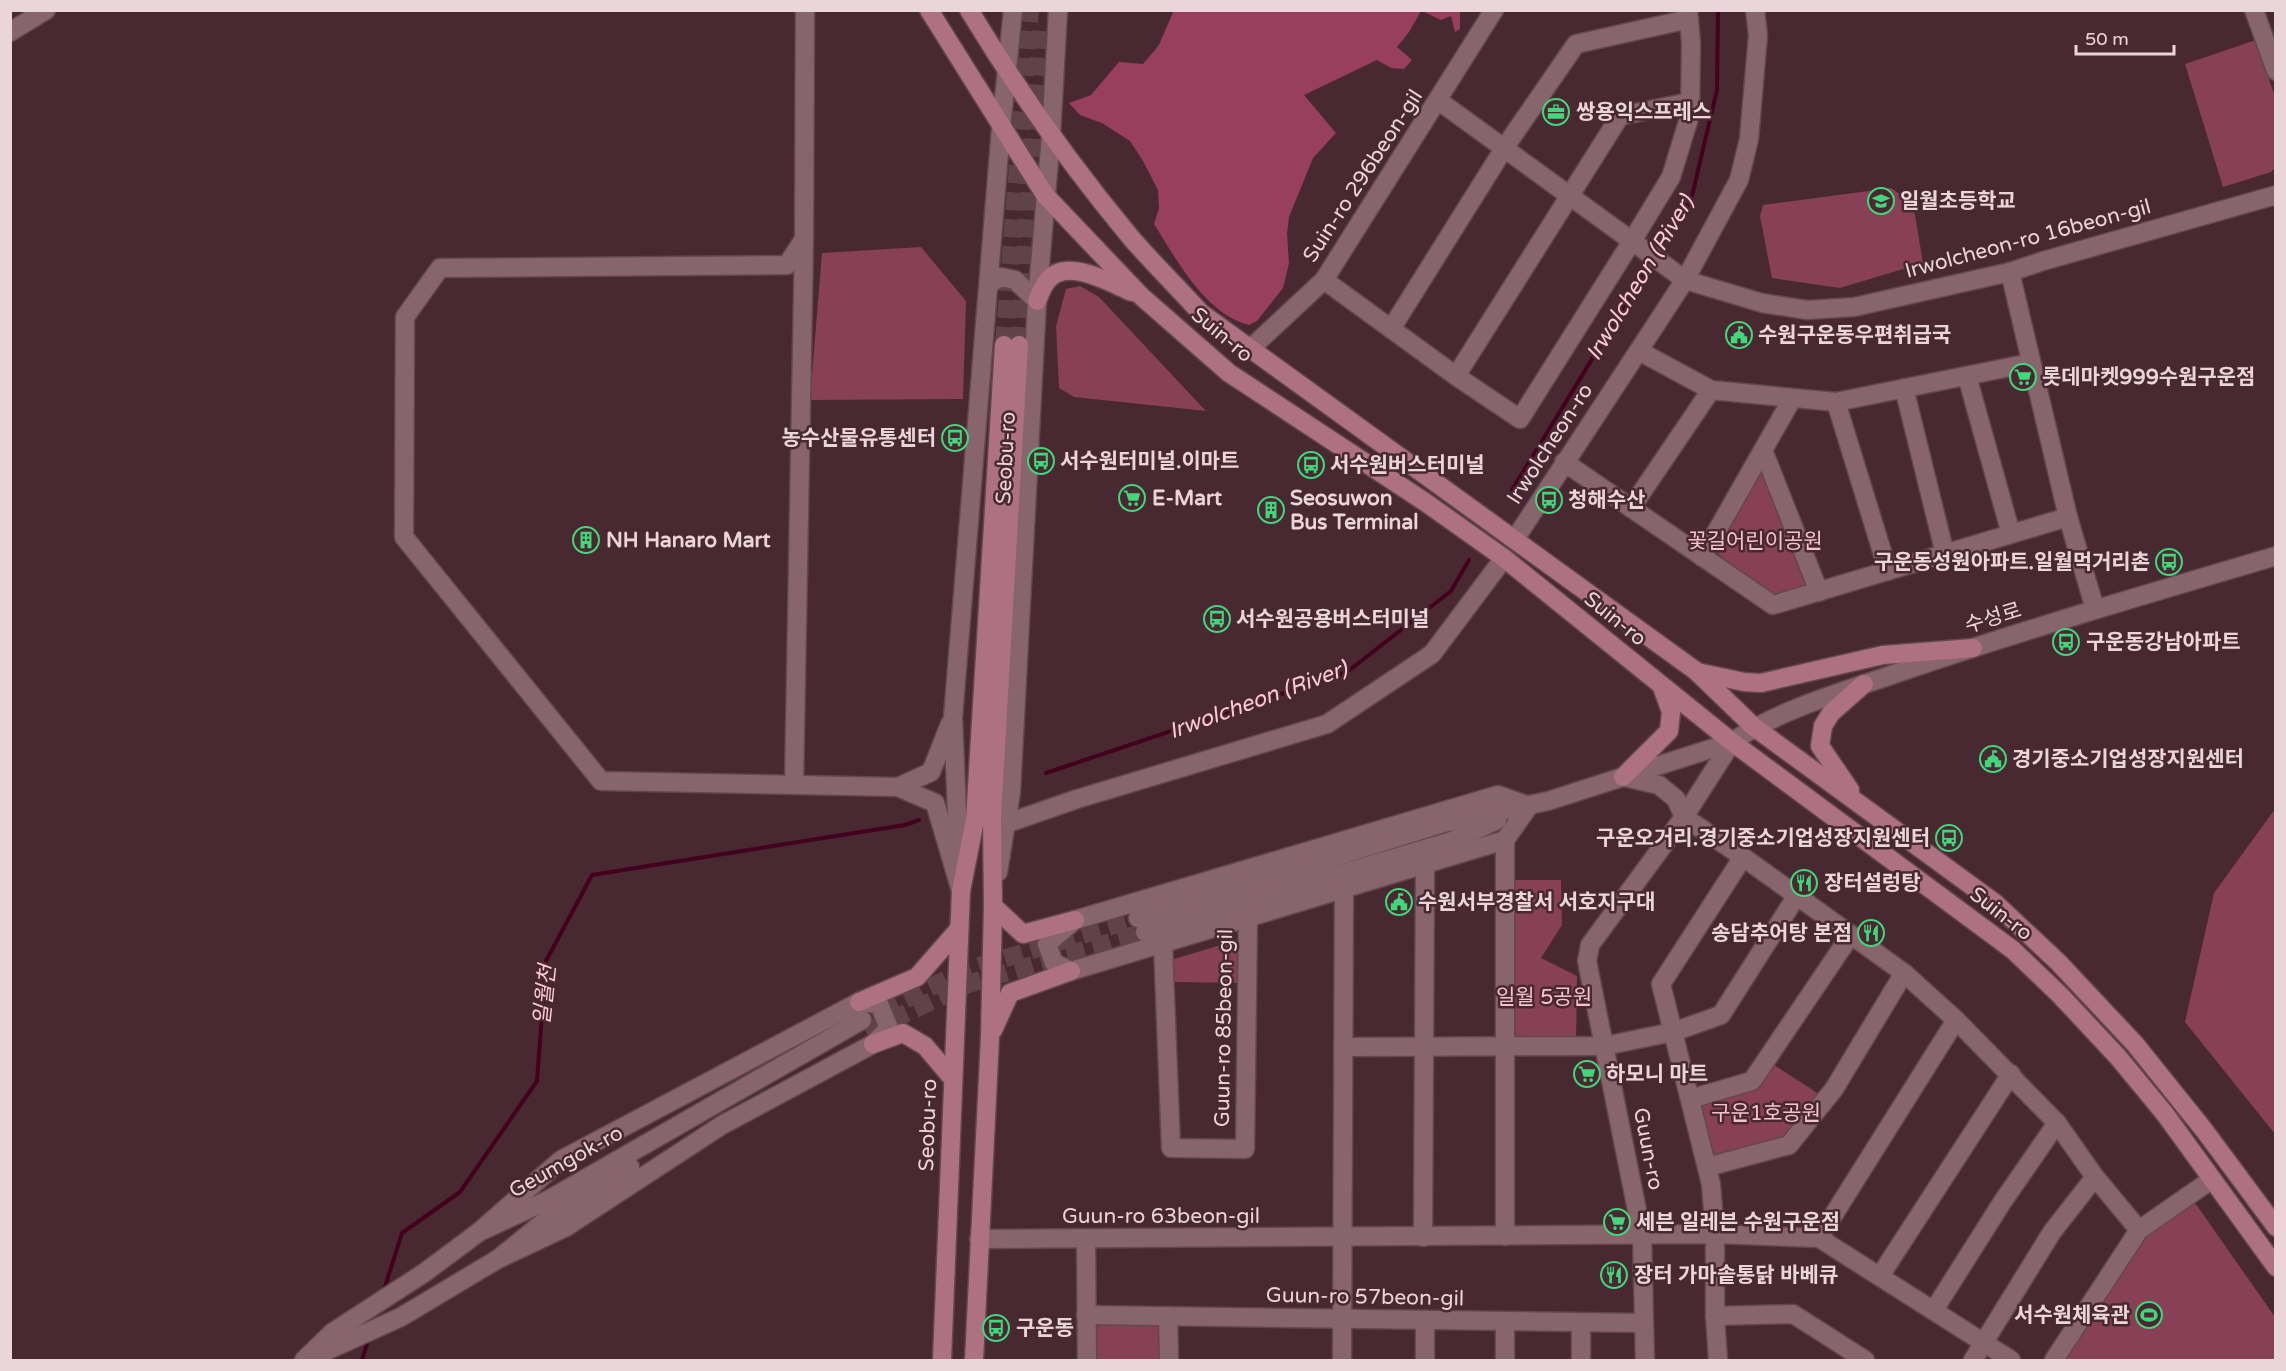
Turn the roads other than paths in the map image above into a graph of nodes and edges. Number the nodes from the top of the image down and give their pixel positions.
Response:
1 (46, 10) edge
2 (805, 10) edge
3 (929, 10) edge
4 (969, 10) edge
5 (1013, 10) edge
6 (1058, 10) edge
7 (1494, 10) edge
8 (1755, 10) edge
9 (2254, 10) edge
10 (1689, 15) edge
11 (10, 32) edge
12 (2276, 71) edge
13 (1007, 73) junction
14 (1438, 101) junction
15 (1690, 102) junction
16 (1001, 128) junction
17 (1051, 136) junction
18 (1505, 147) junction
19 (1045, 195) junction
20 (1569, 195) junction
21 (2276, 195) edge
22 (804, 238) junction
23 (1639, 246) junction
24 (2010, 272) junction
25 (1324, 280) junction
26 (1685, 280) junction
27 (989, 285) junction
28 (1141, 296) junction
29 (1037, 301) junction
30 (1391, 329) junction
31 (1250, 349) junction
32 (1639, 351) junction
33 (2030, 363) junction
34 (1456, 376) junction
35 (1967, 376) junction
36 (1904, 388) junction
37 (1711, 390) junction
38 (1792, 399) junction
39 (1836, 402) junction
40 (1763, 450) junction
41 (1564, 462) junction
42 (1631, 508) junction
43 (2068, 517) junction
44 (2012, 534) junction
45 (1515, 539) junction
46 (1945, 554) junction
47 (2276, 556) edge
48 (1701, 557) junction
49 (1504, 558) junction
50 (1888, 571) junction
51 (1819, 592) junction
52 (2096, 609) junction
53 (1972, 648) junction
54 (1696, 671) junction
55 (1864, 684) junction
56 (1661, 685) junction
57 (953, 717) junction
58 (1754, 728) junction
59 (1732, 742) junction
60 (1623, 777) junction
61 (794, 785) junction
62 (898, 787) junction
63 (1529, 806) junction
64 (1862, 806) junction
65 (1684, 817) junction
66 (1005, 824) junction
67 (1505, 840) junction
68 (1743, 857) junction
69 (1425, 864) junction
70 (1344, 888) junction
71 (961, 891) junction
72 (1796, 897) junction
73 (993, 906) junction
74 (1248, 917) junction
75 (1075, 920) junction
76 (1141, 925) tunnel mouth
77 (959, 929) junction
78 (1850, 936) junction
79 (1163, 944) junction
80 (1071, 971) junction
81 (1904, 973) junction
82 (859, 1002) junction
83 (1956, 1020) junction
84 (867, 1032) junction
85 (1673, 1032) junction
86 (990, 1037) junction
87 (1604, 1046) junction
88 (1344, 1047) junction
89 (1423, 1048) junction
90 (1506, 1048) junction
91 (2011, 1074) junction
92 (952, 1079) junction
93 (1690, 1099) junction
94 (2057, 1123) junction
95 (1707, 1167) junction
96 (2095, 1176) junction
97 (2211, 1180) junction
98 (2276, 1227) edge
99 (2139, 1230) junction
100 (479, 1232) junction
101 (1715, 1234) junction
102 (1642, 1235) junction
103 (1505, 1236) junction
104 (1342, 1237) junction
105 (1422, 1237) junction
106 (1819, 1238) junction
107 (979, 1239) junction
108 (1086, 1239) junction
109 (2276, 1267) edge
110 (1881, 1276) junction
111 (1934, 1310) junction
112 (1086, 1315) junction
113 (1715, 1316) junction
114 (1168, 1317) junction
115 (1342, 1319) junction
116 (1425, 1320) junction
117 (1505, 1321) junction
118 (1581, 1323) junction
119 (1643, 1323) junction
120 (1984, 1343) junction
121 (304, 1360) edge
122 (942, 1360) edge
123 (974, 1360) edge
124 (1087, 1360) edge
125 (1168, 1360) edge
126 (1342, 1360) edge
127 (1425, 1360) edge
128 (1505, 1360) edge
129 (1581, 1360) edge
130 (1645, 1360) edge
131 (1718, 1360) edge
132 (1865, 1360) edge
133 (1973, 1360) edge
134 (2011, 1360) edge
135 (2054, 1360) edge

1 - 11 street
2 - 22 street
3 - 16 main road, Suin-ro
4 - 13 main road, Suin-ro
5 - 13 street, Seobu-ro
6 - 17 street, Seobu-ro
7 - 14 street, Suin-ro 296beon-gil
8 - 26 street, Irwolcheon-ro
9 - 12 street
10 - 15 street
10 - 18 street
13 - 16 street, Seobu-ro
13 - 17 main road, Suin-ro
14 - 18 street
14 - 25 street, Suin-ro 296beon-gil
15 - 20 street
15 - 23 street
16 - 19 main road, Suin-ro
16 - 27 street, Seobu-ro
17 - 19 street, Seobu-ro
17 - 31 main road, Suin-ro
18 - 20 street
18 - 30 street
19 - 28 main road, Suin-ro
19 - 29 street, Seobu-ro
20 - 23 street
20 - 34 street
21 - 24 street, Irwolcheon-ro 16beon-gil
22 - 61 street
22 - 61 street
23 - 26 street
23 - 34 street
24 - 26 street, Irwolcheon-ro 16beon-gil
24 - 33 street
25 - 30 street
25 - 31 street, Suin-ro 296beon-gil
26 - 32 street, Irwolcheon-ro
27 - 29 street
27 - 57 street, Seobu-ro
28 - 29 main road
28 - 49 main road, Suin-ro
29 - 66 street, Seobu-ro
30 - 34 street
31 - 45 main road, Suin-ro
32 - 37 street
32 - 41 street, Irwolcheon-ro
33 - 35 street
33 - 43 street
35 - 36 street
35 - 44 street
36 - 39 street
36 - 46 street
37 - 38 street
37 - 42 street
38 - 39 street
38 - 40 street
39 - 50 street
40 - 48 street
40 - 51 street
41 - 42 street
41 - 45 street, Irwolcheon-ro
42 - 48 street
43 - 44 street
43 - 52 street
44 - 46 street
45 - 54 main road, Suin-ro
46 - 50 street
47 - 52 street, 수성로
48 - 51 street
49 - 56 main road, Suin-ro
49 - 66 street
50 - 51 street
52 - 53 street, 수성로
53 - 54 main road
53 - 55 street, 수성로
54 - 58 main road, Suin-ro
55 - 58 street, 수성로
55 - 64 main road
56 - 59 main road, Suin-ro
56 - 60 main road
57 - 62 street
57 - 71 street, Seobu-ro
58 - 59 street, 수성로
58 - 64 main road, Suin-ro
59 - 60 street, Guun-ro 85beon-gil
59 - 65 street, Guun-ro
59 - 97 main road, Suin-ro
60 - 63 street, Guun-ro 85beon-gil
60 - 65 street
61 - 62 street
62 - 71 street
63 - 67 street
63 - 75 street
63 - 76 street, Guun-ro 85beon-gil
64 - 98 main road, Suin-ro
65 - 68 street
65 - 87 street, Guun-ro
66 - 73 street, Seobu-ro
67 - 69 street
67 - 90 street
68 - 72 street
68 - 85 street
69 - 70 street
69 - 89 street
70 - 74 street
70 - 88 street
71 - 73 main road, Seobu-ro
71 - 77 main road, Seobu-ro
72 - 78 street
72 - 85 street
73 - 75 main road
73 - 86 main road, Seobu-ro
74 - 79 street
74 - 79 street, Guun-ro 85beon-gil
75 - 80 street
77 - 82 main road
77 - 92 main road, Seobu-ro
78 - 81 street
78 - 93 street
79 - 80 street
80 - 86 main road
81 - 83 street
81 - 95 street
82 - 84 street
82 - 100 street
83 - 91 street
83 - 106 street
84 - 92 main road
84 - 100 street, Geumgok-ro
84 - 121 street, Geumgok-ro
85 - 87 street
85 - 93 street
86 - 107 main road, Seobu-ro
87 - 90 street
87 - 102 street, Guun-ro
88 - 89 street
88 - 104 street
89 - 90 street
89 - 105 street
90 - 103 street
91 - 94 street
91 - 110 street
92 - 122 main road, Seobu-ro
93 - 95 street
94 - 96 street
94 - 111 street
95 - 101 street
96 - 99 street
96 - 120 street
97 - 99 street
97 - 109 main road, Suin-ro
99 - 135 street
100 - 121 street, Geumgok-ro
101 - 102 street, Guun-ro 63beon-gil
101 - 106 street, Guun-ro 63beon-gil
101 - 113 street
102 - 103 street, Guun-ro 63beon-gil
102 - 119 street, Guun-ro
103 - 105 street, Guun-ro 63beon-gil
104 - 105 street, Guun-ro 63beon-gil
104 - 108 street, Guun-ro 63beon-gil
104 - 115 street
106 - 110 street
107 - 108 street, Guun-ro 63beon-gil
107 - 123 main road, Seobu-ro
108 - 112 street
110 - 111 street
111 - 120 street
112 - 114 street, Guun-ro 57beon-gil
112 - 124 street
113 - 131 street
113 - 132 street
114 - 115 street, Guun-ro 57beon-gil
114 - 125 street
115 - 116 street, Guun-ro 57beon-gil
115 - 126 street
116 - 117 street, Guun-ro 57beon-gil
116 - 127 street
117 - 118 street, Guun-ro 57beon-gil
117 - 128 street
118 - 119 street, Guun-ro 57beon-gil
118 - 129 street
119 - 130 street, Guun-ro
120 - 133 street
120 - 134 street

